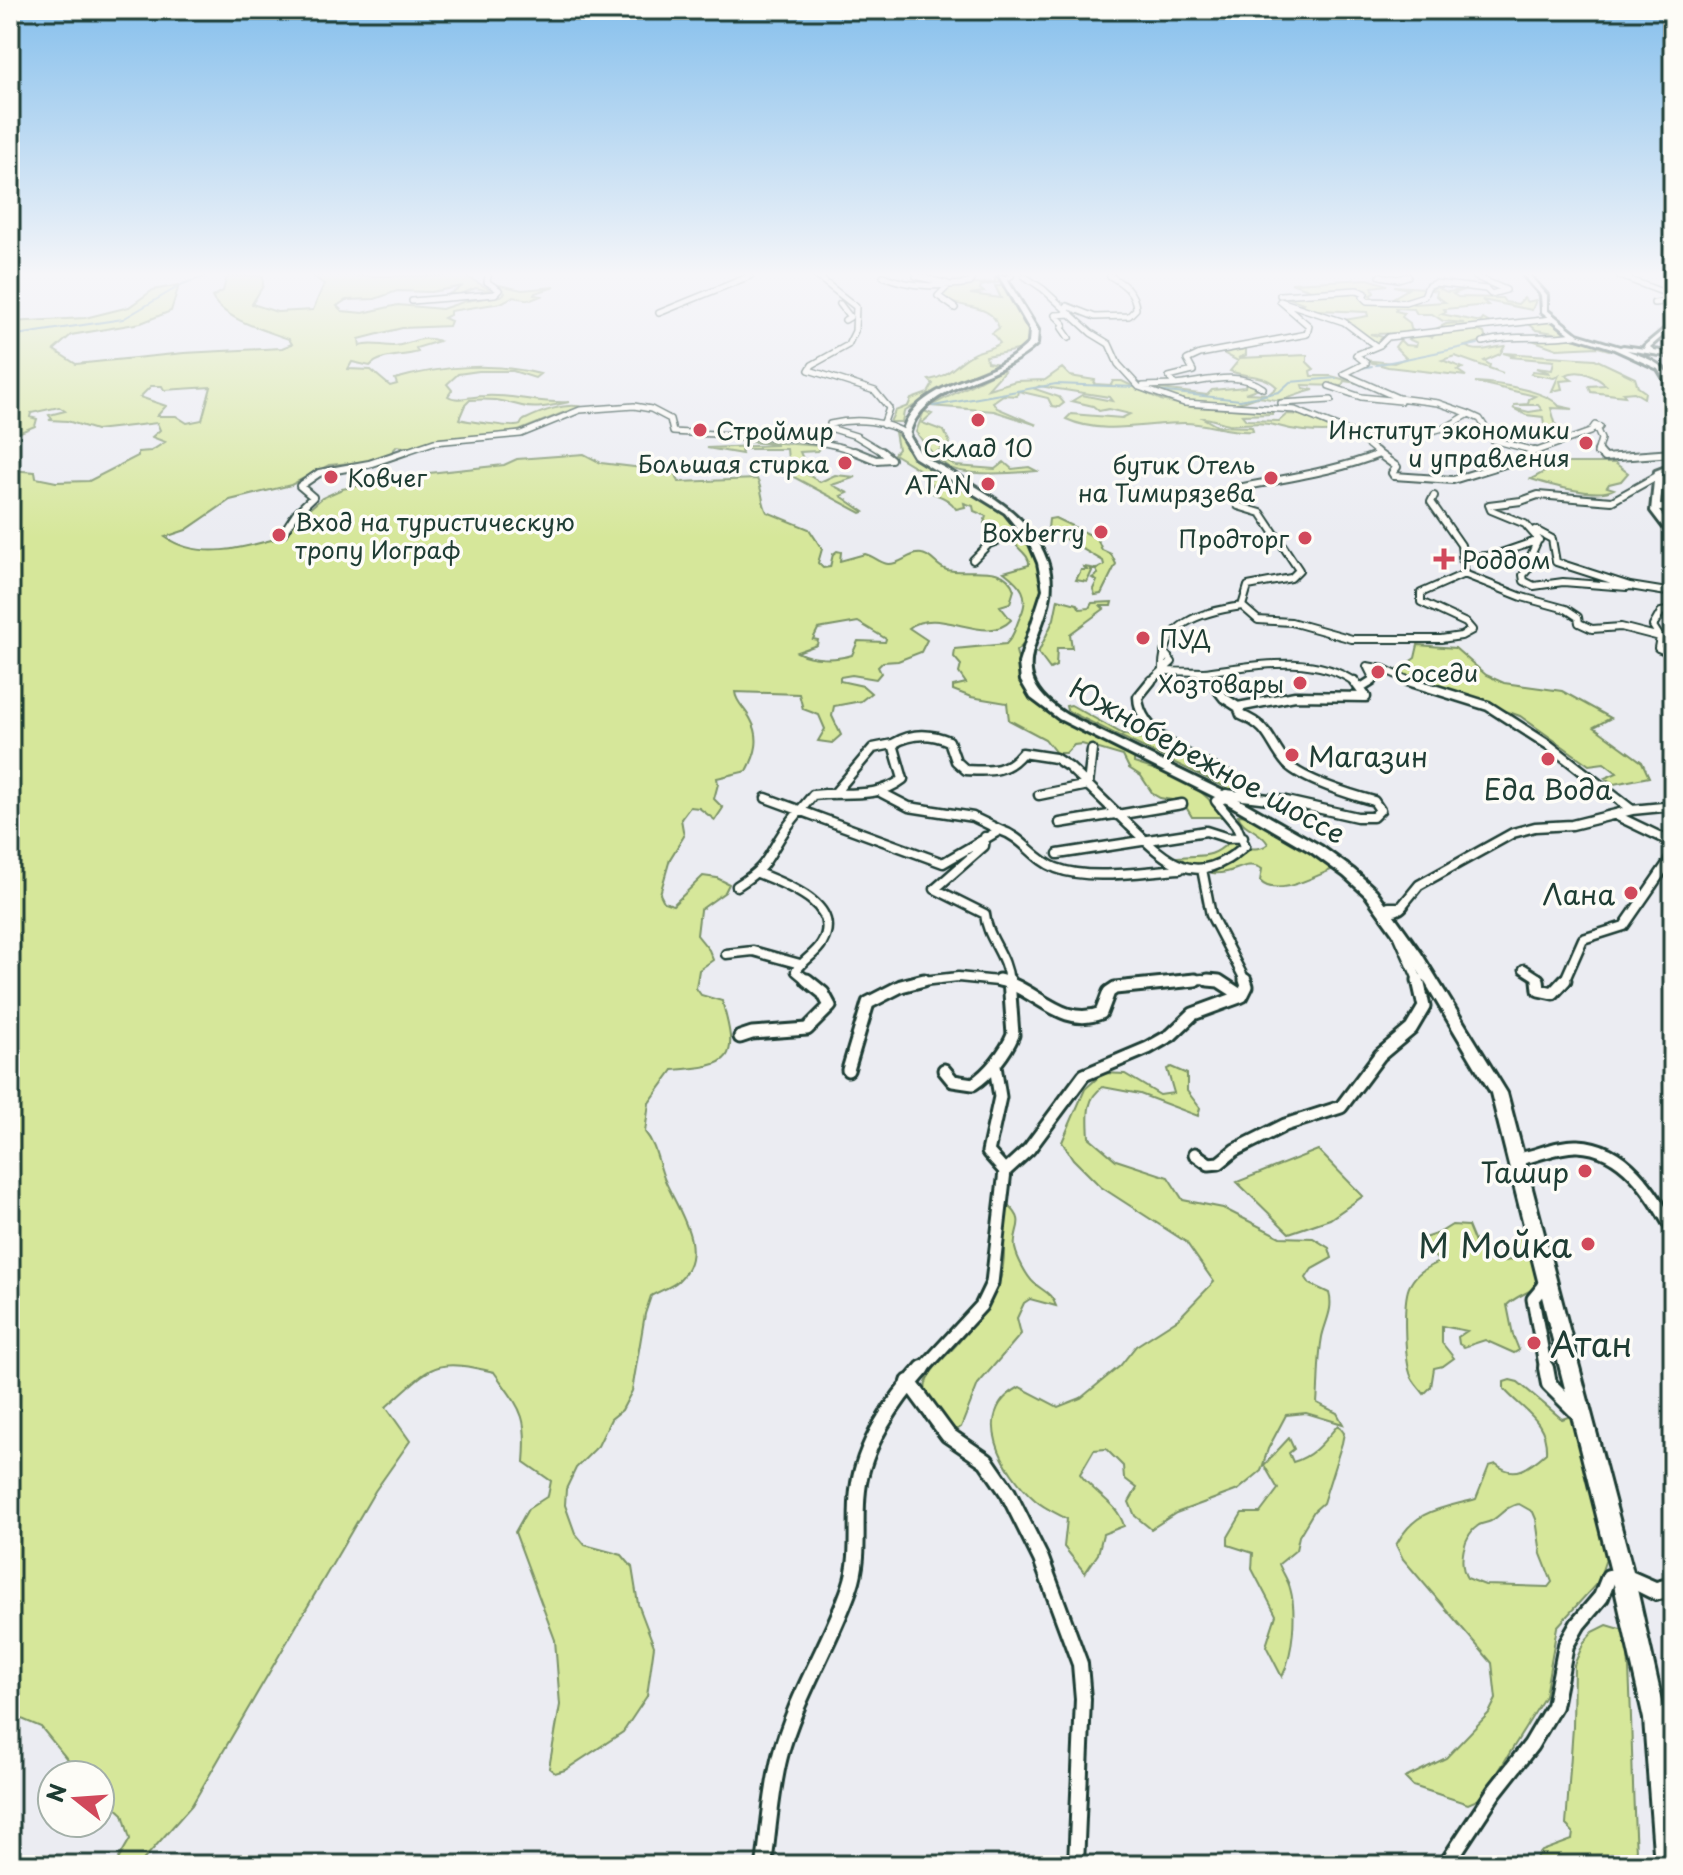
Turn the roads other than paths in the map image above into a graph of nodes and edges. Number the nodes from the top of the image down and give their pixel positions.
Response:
1 (815, 364) edge
2 (1005, 364) edge
3 (1008, 364) edge
4 (1119, 364) edge
5 (1189, 364) edge
6 (1365, 364) edge
7 (1650, 364) edge
8 (1175, 385) junction
9 (1329, 386) dead end
10 (1139, 387) junction
11 (1263, 388) dead end
12 (1673, 389) edge
13 (1331, 400) dead end
14 (1411, 400) junction
15 (926, 403) junction
16 (1259, 406) junction
17 (1469, 414) junction
18 (883, 425) junction
19 (907, 427) junction
20 (1355, 434) junction
21 (1535, 451) junction
22 (1673, 453) edge
23 (1379, 454) junction
24 (1673, 466) edge
25 (1657, 476) junction
26 (1434, 496) dead end
27 (1656, 507) junction
28 (1673, 508) edge
29 (1027, 530) junction
30 (1535, 530) junction
31 (283, 533) dead end
32 (1673, 534) edge
33 (1537, 542) junction
34 (1466, 558) junction
35 (973, 560) dead end
36 (1464, 574) junction
37 (1630, 586) junction
38 (1673, 593) edge
39 (1242, 606) junction
40 (1673, 610) edge
41 (1660, 637) junction
42 (1673, 654) edge
43 (1170, 670) junction
44 (1204, 672) junction
45 (1361, 688) junction
46 (1238, 707) junction
47 (893, 744) junction
48 (1092, 750) dead end
49 (1088, 785) junction
50 (882, 793) junction
51 (834, 794) junction
52 (1039, 795) dead end
53 (766, 798) dead end
54 (1233, 798) junction
55 (1182, 804) dead end
56 (1673, 806) edge
57 (800, 808) junction
58 (1632, 810) junction
59 (1116, 814) junction
60 (1615, 815) junction
61 (1060, 823) dead end
62 (1000, 830) junction
63 (985, 837) junction
64 (1243, 837) junction
65 (1147, 841) junction
66 (1673, 848) edge
67 (1058, 854) dead end
68 (1673, 855) edge
69 (1180, 869) junction
70 (1202, 869) junction
71 (758, 873) junction
72 (737, 886) dead end
73 (1397, 912) junction
74 (726, 954) dead end
75 (800, 964) junction
76 (1524, 969) dead end
77 (1009, 982) junction
78 (1242, 996) junction
79 (740, 1037) dead end
80 (995, 1066) junction
81 (848, 1070) dead end
82 (944, 1070) dead end
83 (1195, 1154) dead end
84 (1523, 1158) junction
85 (1005, 1171) junction
86 (1673, 1230) edge
87 (909, 1382) junction
88 (1622, 1578) junction
89 (1673, 1587) edge
90 (1673, 1824) edge
91 (764, 1865) edge
92 (1076, 1865) edge
93 (1446, 1865) edge
94 (1667, 1865) edge

1 - 18 street
2 - 15 highway
3 - 15 highway
4 - 10 street
5 - 8 street
6 - 14 street
7 - 12 main road
8 - 10 street
8 - 11 street
9 - 14 street
10 - 16 street
13 - 16 street
14 - 17 street
15 - 19 highway
15 - 19 highway
16 - 20 street
17 - 20 street
17 - 21 street
18 - 19 street
18 - 31 street
19 - 29 highway, Южнобережное шоссе
19 - 54 highway, Южнобережное шоссе
20 - 23 street
21 - 22 street
21 - 23 street
23 - 39 street
24 - 25 main road
25 - 27 main road
25 - 30 street
26 - 34 street
27 - 28 main road
27 - 32 main road
29 - 35 street
29 - 54 highway, Южнобережное шоссе
30 - 33 street
30 - 37 street
33 - 34 street
33 - 37 street
34 - 36 street
36 - 39 street
36 - 41 street
37 - 38 street
39 - 43 street
40 - 41 street
41 - 42 street
43 - 44 street
43 - 54 street
44 - 45 street
44 - 46 street
45 - 46 street
45 - 58 street
46 - 54 street
47 - 49 street
47 - 50 street
47 - 51 street
48 - 49 street
49 - 52 street
49 - 59 street
50 - 51 street
50 - 62 street
51 - 57 street
53 - 57 street
54 - 64 street
54 - 73 highway, Южнобережное шоссе
54 - 73 highway, Южнобережное шоссе
55 - 59 street
56 - 58 street
57 - 63 street
57 - 71 street
58 - 60 street
59 - 61 street
59 - 65 street
60 - 66 street
60 - 73 street
62 - 63 street
62 - 69 street
63 - 77 street
64 - 65 street
64 - 70 street
65 - 67 street
65 - 69 street
68 - 76 street
69 - 70 street
70 - 78 street
71 - 72 street
71 - 75 street
73 - 83 street
73 - 84 highway, Южнобережное шоссе
73 - 88 highway, Южнобережное шоссе
74 - 75 street
75 - 79 street
77 - 78 street
77 - 80 street
77 - 81 street
78 - 85 street
80 - 82 street
80 - 85 street
84 - 86 street
84 - 88 highway, Южнобережное шоссе
85 - 87 street
87 - 91 street
87 - 92 street
88 - 89 main road
88 - 90 highway, Южнобережное шоссе
88 - 93 street
88 - 94 highway, Южнобережное шоссе

